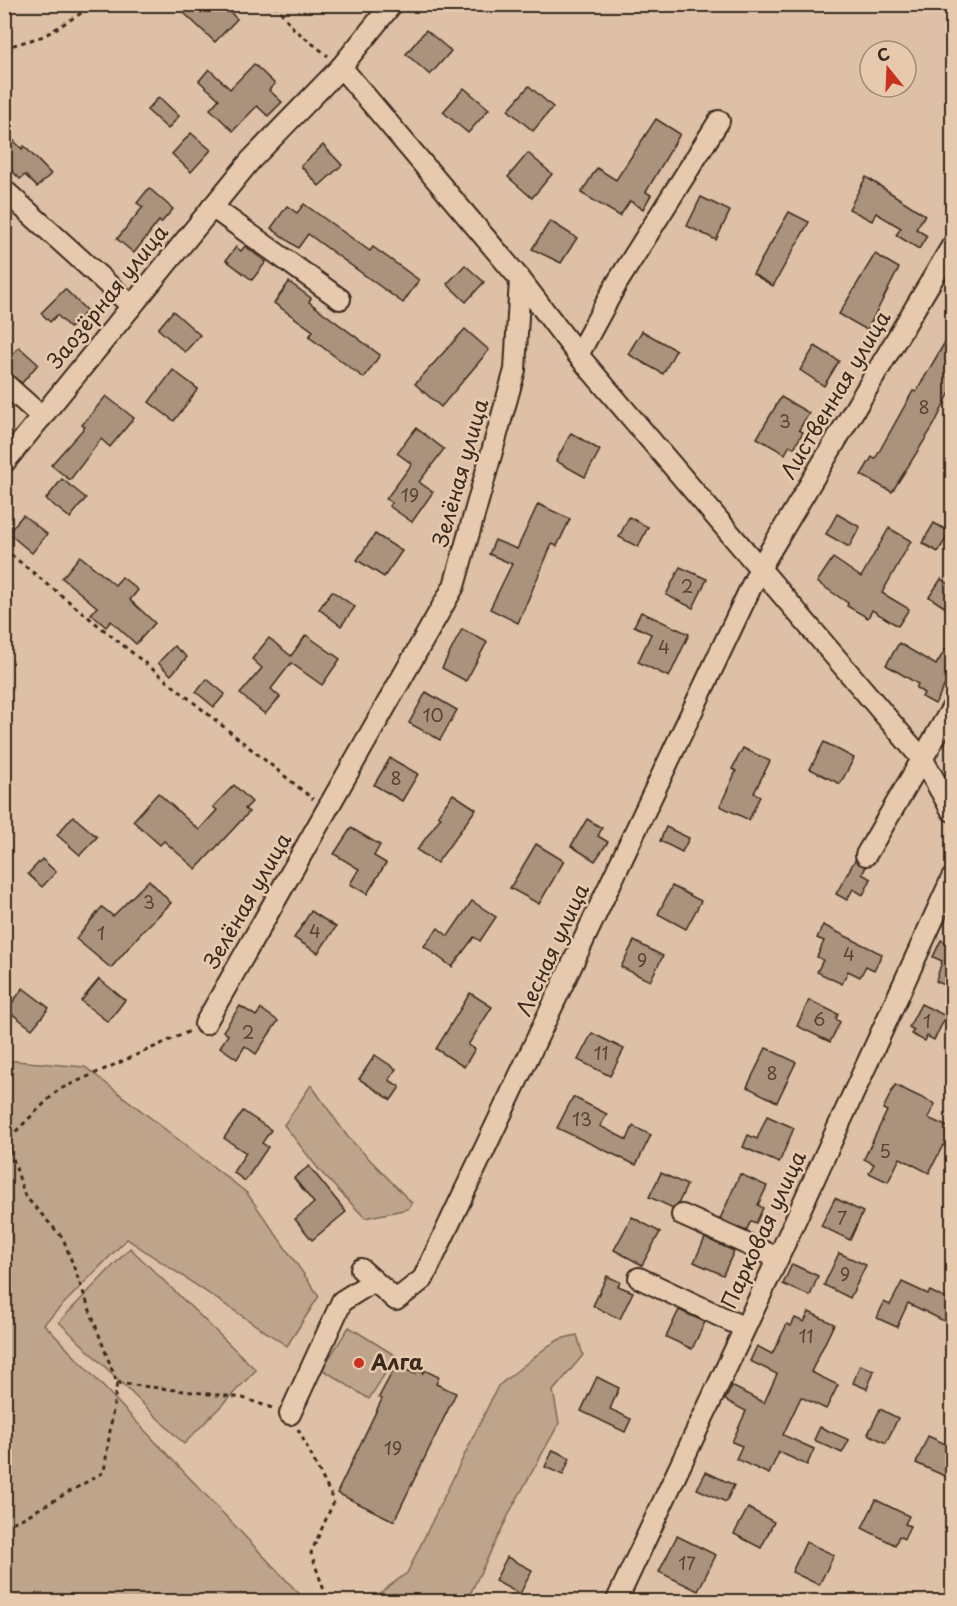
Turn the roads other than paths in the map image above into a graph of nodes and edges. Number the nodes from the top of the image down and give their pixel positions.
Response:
1 (392, 4) edge
2 (340, 67) junction
3 (719, 121) dead end
4 (4, 190) edge
5 (212, 207) junction
6 (952, 246) edge
7 (520, 279) junction
8 (340, 299) dead end
9 (132, 306) junction
10 (578, 354) junction
11 (4, 383) edge
12 (42, 417) junction
13 (4, 463) edge
14 (760, 568) junction
15 (952, 708) edge
16 (923, 760) junction
17 (952, 811) edge
18 (866, 855) dead end
19 (952, 878) edge
20 (205, 1024) road end
21 (682, 1215) dead end
22 (778, 1258) junction
23 (639, 1278) dead end
24 (745, 1328) junction
25 (290, 1414) road end
26 (616, 1602) edge

1 - 2 street
2 - 5 street, Заозёрная улица
2 - 7 street
3 - 10 street
4 - 9 street
5 - 8 street
5 - 9 street, Заозёрная улица
6 - 14 street, Лиственная улица
7 - 10 street
7 - 20 street, Зелёная улица
9 - 12 street, Заозёрная улица
10 - 14 street
11 - 12 street
12 - 13 street, Заозёрная улица
14 - 16 street
14 - 25 street, Лесная улица
15 - 16 street
16 - 17 street
16 - 18 street
19 - 22 street, Парковая улица
21 - 22 street
22 - 24 street, Парковая улица
23 - 24 street
24 - 26 street, Парковая улица

